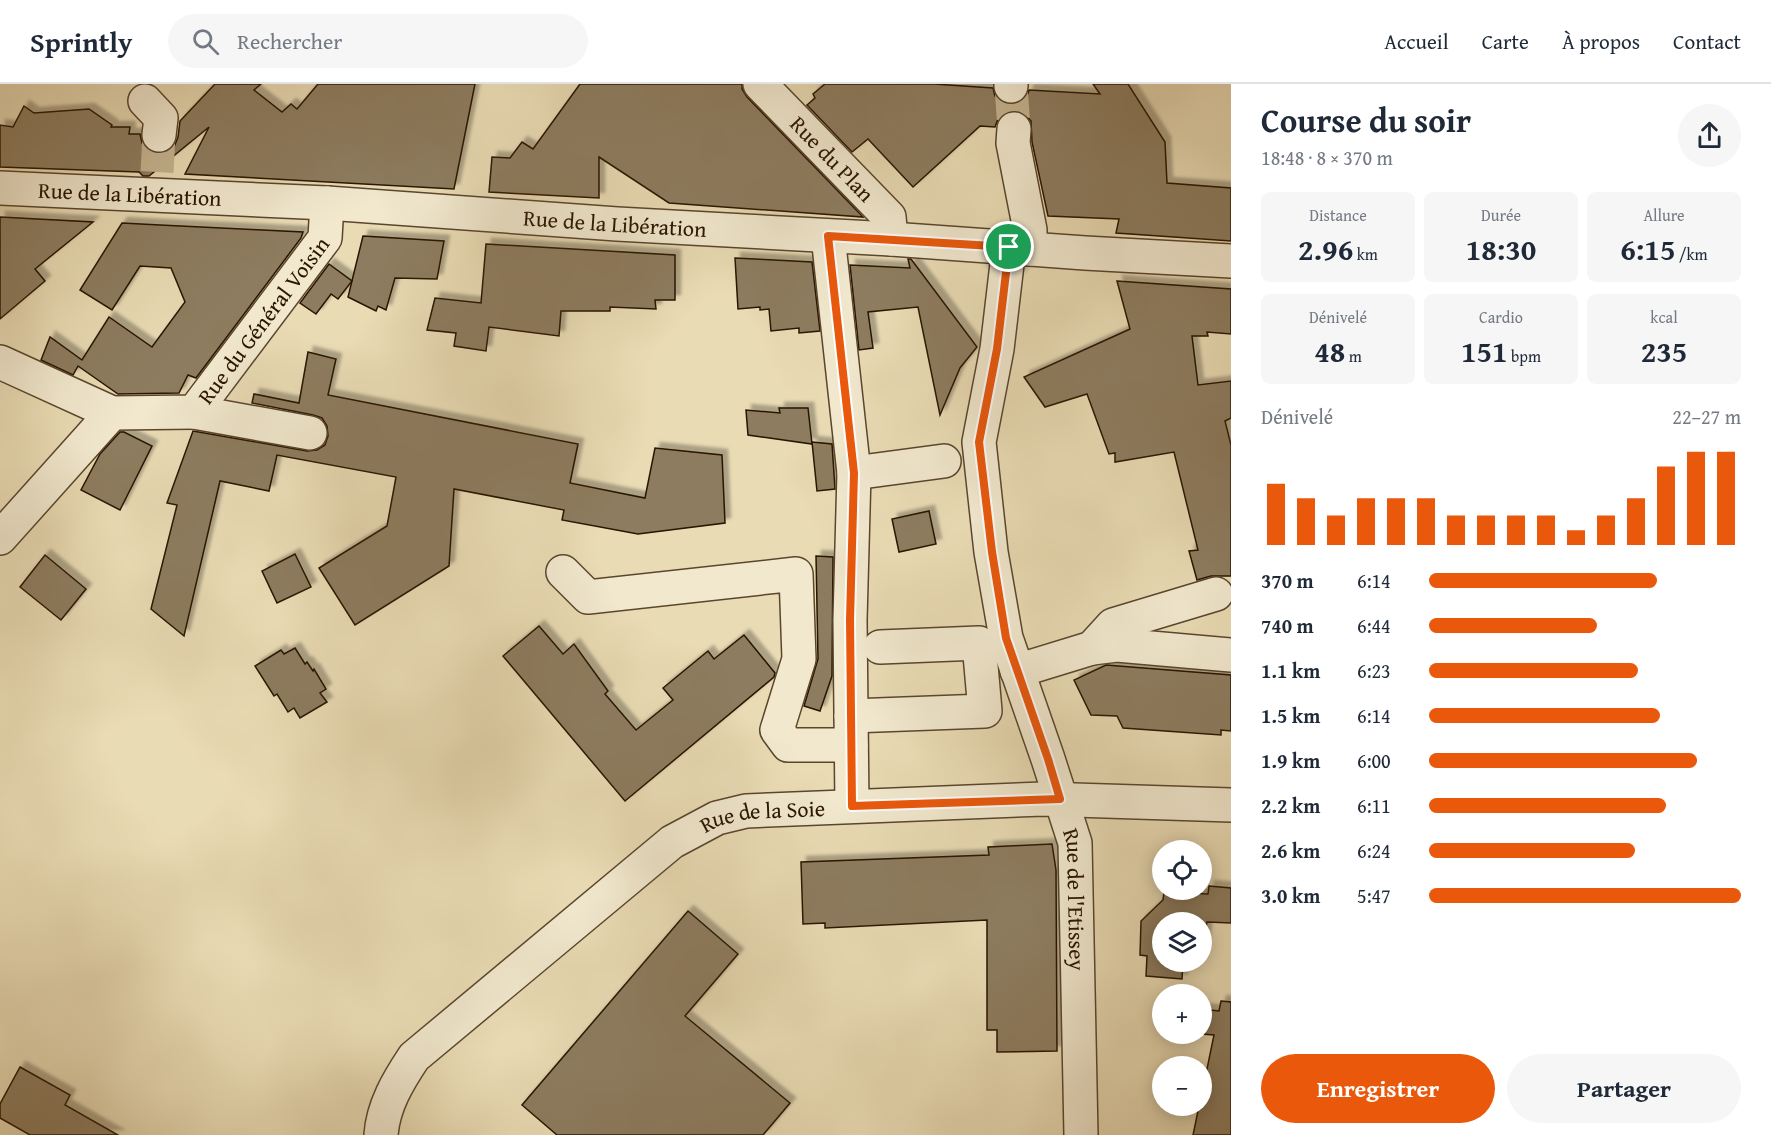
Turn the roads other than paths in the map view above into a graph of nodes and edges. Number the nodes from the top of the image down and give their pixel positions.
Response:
1 (760, 84) edge
2 (145, 101) dead end
3 (1014, 129) tunnel mouth
4 (159, 135) tunnel mouth
5 (0, 188) edge
6 (327, 203) junction
7 (828, 236) junction
8 (891, 239) junction
9 (1019, 248) junction
10 (1231, 261) edge
11 (0, 362) edge
12 (194, 412) junction
13 (112, 413) junction
14 (310, 433) dead end
15 (944, 461) dead end
16 (854, 473) junction
17 (0, 538) edge
18 (563, 572) dead end
19 (1216, 594) dead end
20 (992, 641) junction
21 (880, 647) dead end
22 (1092, 648) junction
23 (1231, 655) edge
24 (1017, 671) junction
25 (851, 731) junction
26 (1060, 799) junction
27 (1231, 805) edge
28 (852, 806) junction
29 (381, 1135) edge
30 (1081, 1135) edge

1 - 8 street, Rue du Plan
2 - 4 street
3 - 9 street, Rue de l'Etissey
5 - 6 street, Rue de la Libération
6 - 7 street, Rue de la Libération
6 - 12 street, Rue du Général Voisin
7 - 8 street, Rue de la Libération
7 - 16 street, Rue de la Soie
8 - 9 street, Rue de la Libération
9 - 10 street, Rue de la Libération
9 - 20 street, Rue de l'Etissey
11 - 13 street, Rue du Général Voisin
12 - 13 street, Rue du Général Voisin
12 - 14 street
13 - 17 street
15 - 16 street
16 - 25 street, Rue de la Soie
18 - 25 street
19 - 22 street
20 - 21 street
20 - 24 street, Rue de l'Etissey
20 - 25 street
22 - 23 street
22 - 24 street
24 - 26 street, Rue de l'Etissey
25 - 28 street, Rue de la Soie
26 - 27 street
26 - 28 street
26 - 30 street, Rue de l'Etissey
28 - 29 street, Rue de la Soie

